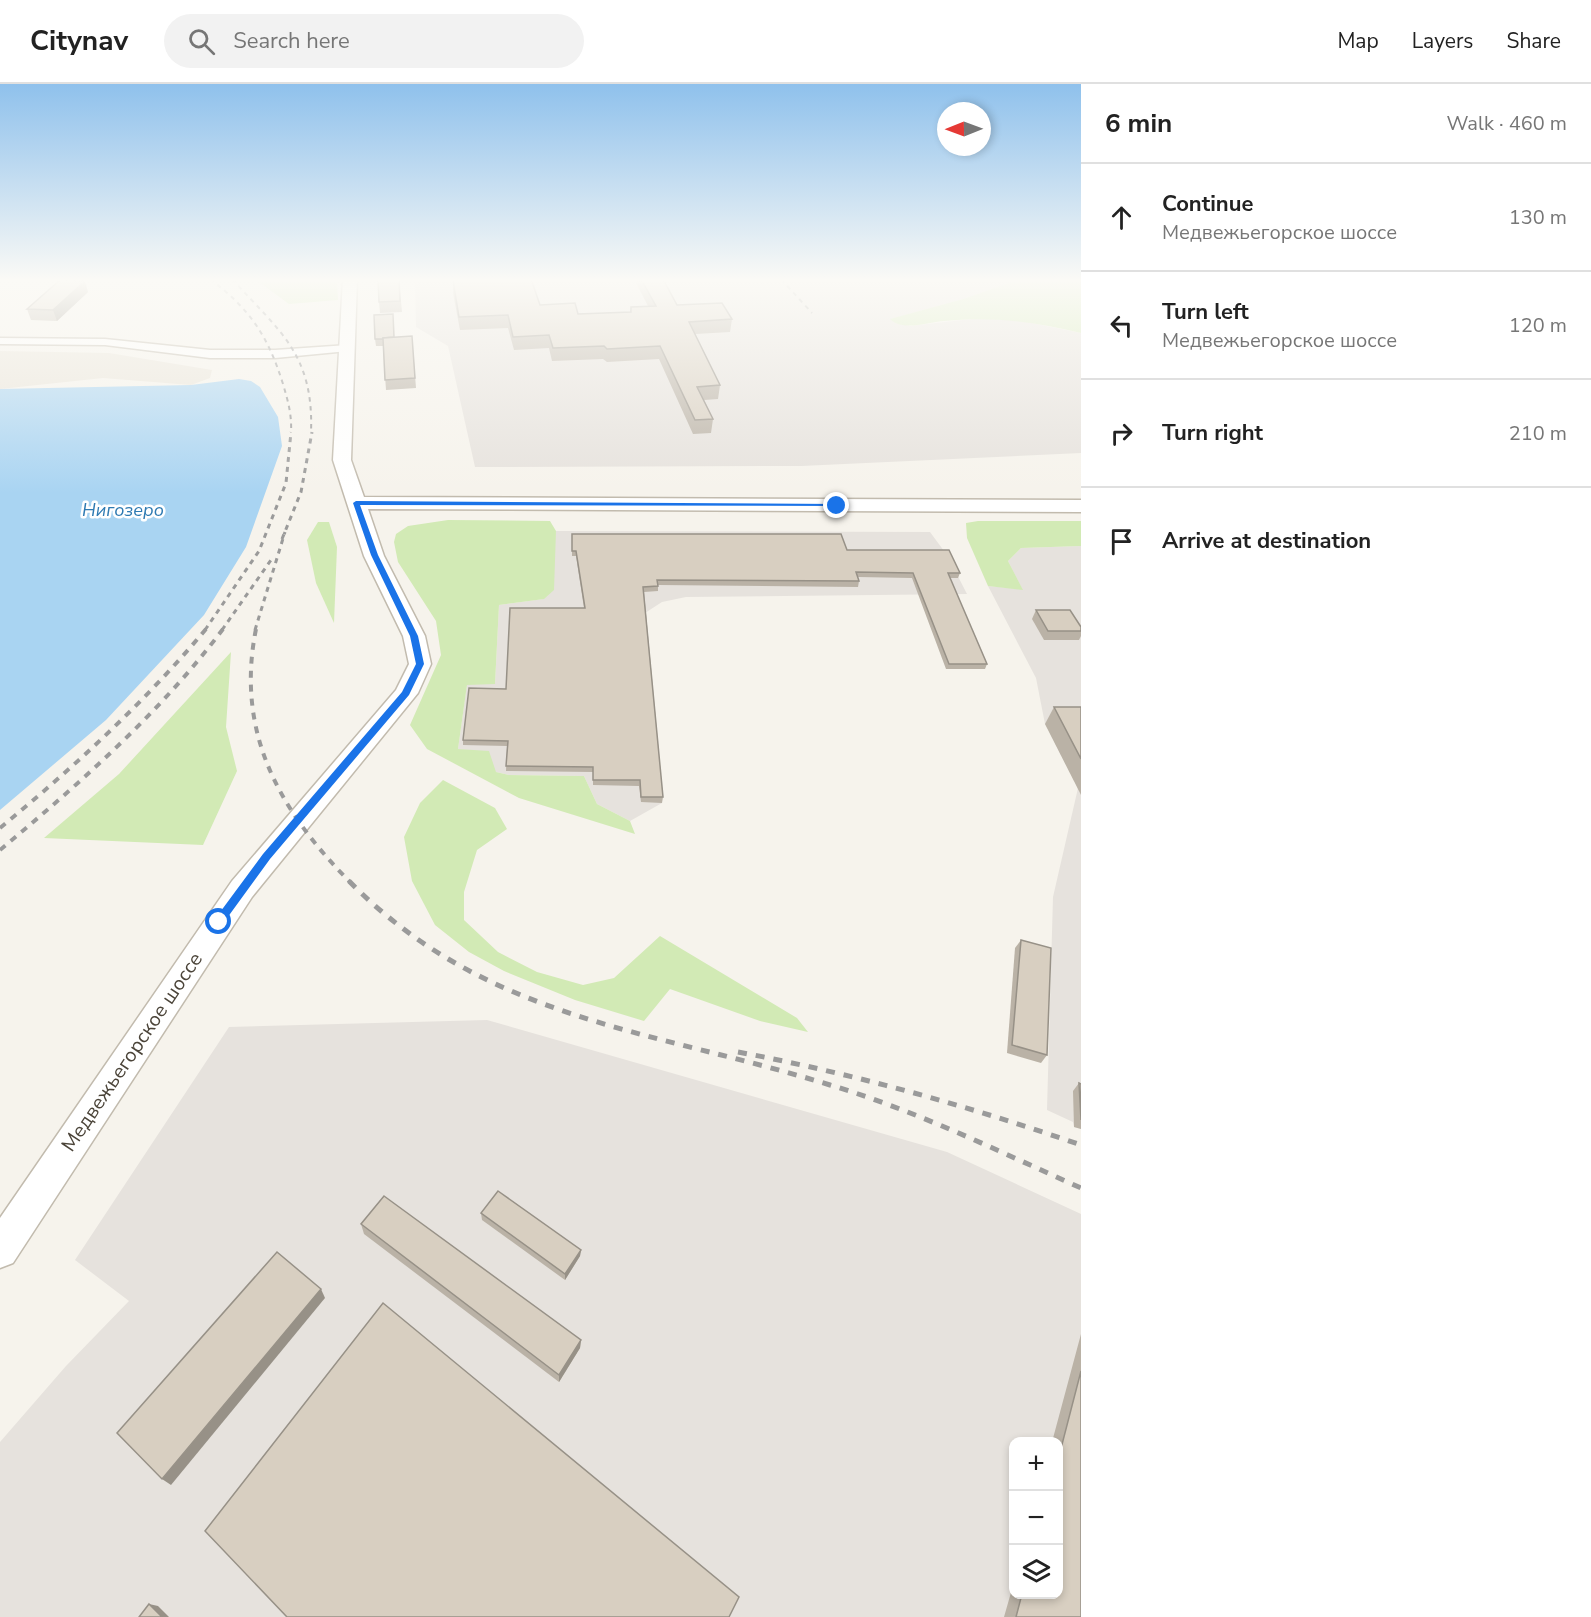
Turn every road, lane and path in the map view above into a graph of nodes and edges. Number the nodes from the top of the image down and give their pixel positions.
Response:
1 (180, 351) edge
2 (317, 351) edge
3 (348, 351) edge
4 (356, 503) junction
5 (1081, 506) edge
6 (0, 1250) edge

1 - 2 street
3 - 4 street, Медвежьегорское шоссе
4 - 5 street
4 - 6 street, Медвежьегорское шоссе

